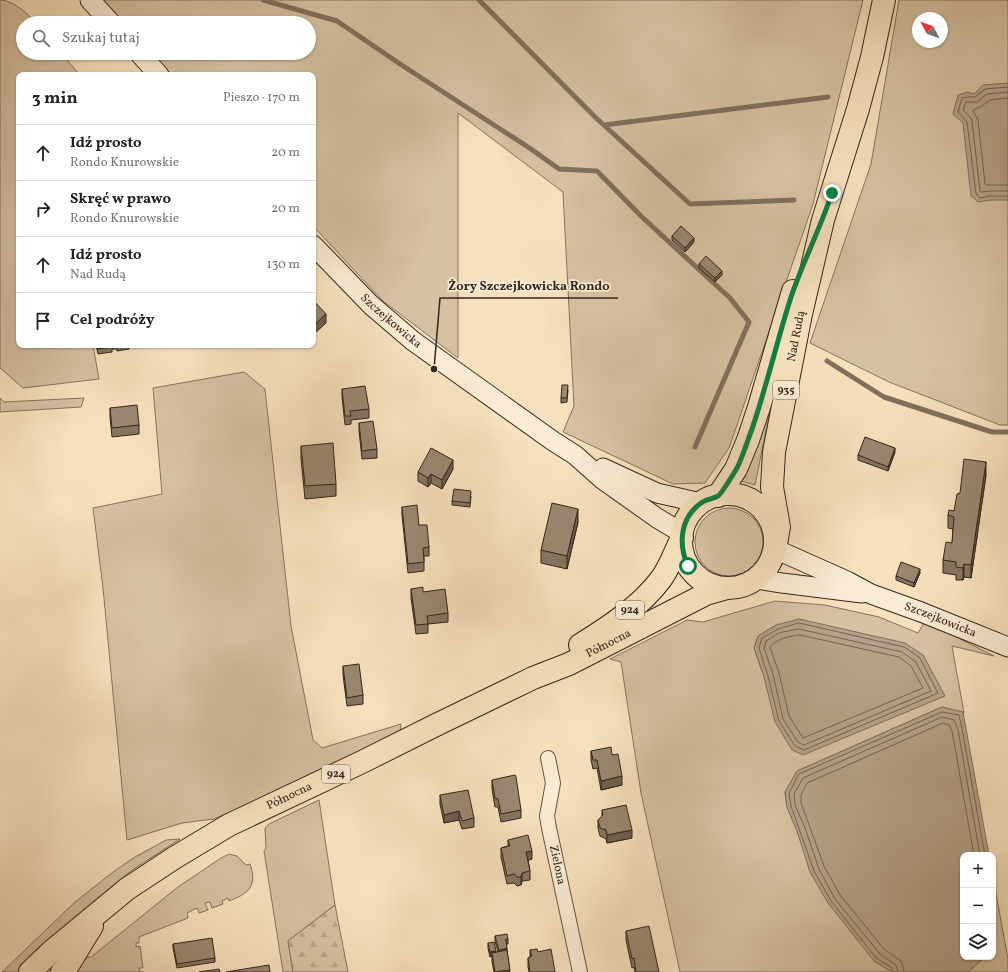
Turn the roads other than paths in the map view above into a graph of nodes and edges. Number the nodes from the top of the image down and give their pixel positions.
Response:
1 (90, 0) edge
2 (884, 0) edge
3 (105, 16) edge
4 (145, 60) edge
5 (156, 72) edge
6 (823, 220) junction
7 (316, 248) edge
8 (575, 456) junction
9 (710, 499) junction
10 (682, 535) junction
11 (774, 549) junction
12 (756, 579) junction
13 (727, 588) junction
14 (871, 594) junction
15 (1008, 648) edge
16 (533, 678) junction
17 (548, 758) dead end
18 (101, 912) junction
19 (30, 972) edge
20 (62, 972) edge
21 (580, 972) edge

1 - 3 main road
2 - 6 main road, Nad Rudą / 935
4 - 5 main road
6 - 9 main road, Nad Rudą / 935
6 - 11 main road, Nad Rudą / 935
7 - 8 main road, Szczejkowicka / 924
8 - 9 main road, Szczejkowicka / 924
8 - 10 main road, Szczejkowicka / 924
9 - 10 main road, 924
9 - 11 main road, 924
10 - 13 main road, 924
10 - 16 main road, Północna / 924
11 - 12 main road, 924
11 - 14 main road, Szczejkowicka
12 - 13 main road, 924
12 - 14 main road, Szczejkowicka
13 - 16 main road, Północna / 924
14 - 15 main road, Szczejkowicka
16 - 18 main road, Północna / 924
17 - 21 street, Zielona
18 - 19 main road, Północna / 924
18 - 20 main road, Północna / 924

